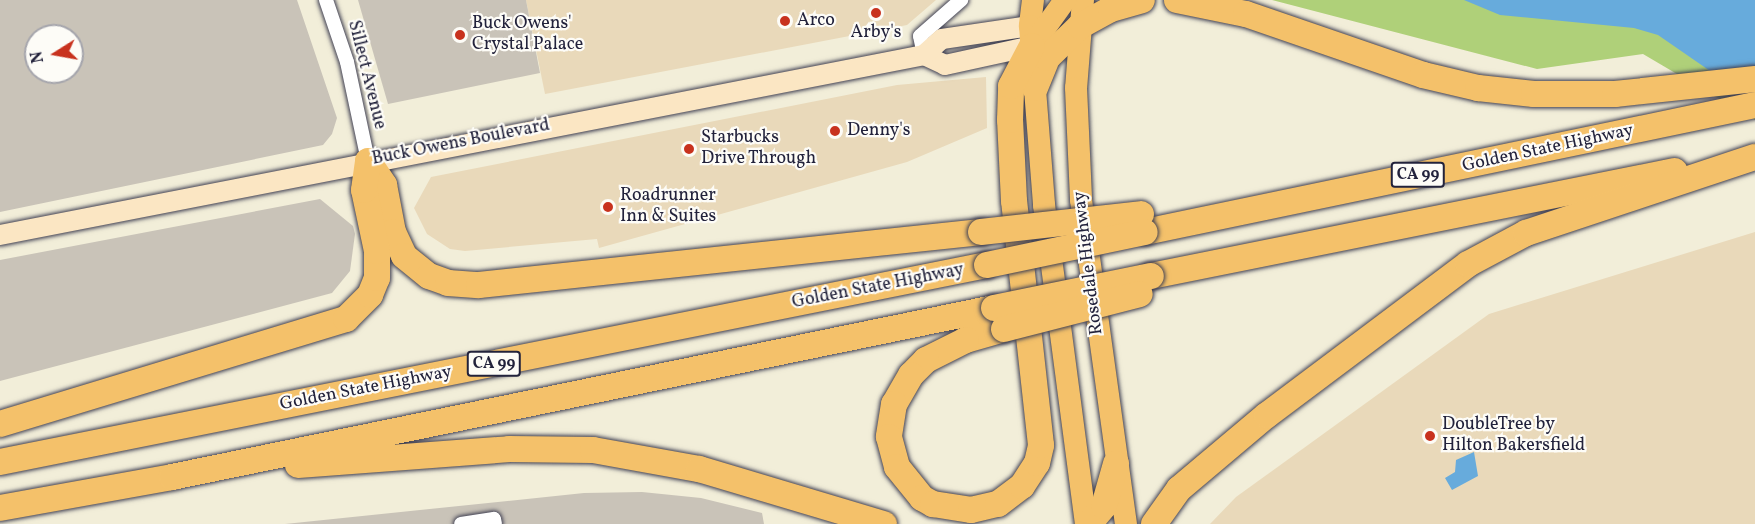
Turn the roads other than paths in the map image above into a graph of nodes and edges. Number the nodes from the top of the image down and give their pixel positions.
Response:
1 (326, 0) edge
2 (961, 0) edge
3 (1033, 0) edge
4 (1065, 0) edge
5 (1083, 0) edge
6 (1142, 0) edge
7 (1177, 0) edge
8 (1238, 7) edge
9 (1080, 26) junction
10 (1039, 39) junction
11 (924, 55) junction
12 (1755, 79) edge
13 (1035, 88) joint
14 (1076, 88) junction
15 (1755, 105) edge
16 (1755, 156) edge
17 (368, 161) junction
18 (1143, 223) junction
19 (0, 235) edge
20 (999, 318) junction
21 (0, 424) edge
22 (0, 462) edge
23 (1116, 464) junction
24 (172, 477) junction
25 (0, 508) edge
26 (495, 522) edge
27 (461, 524) edge
28 (884, 524) edge
29 (1087, 524) edge
30 (1126, 524) edge
31 (1154, 524) edge

1 - 17 street, Sillect Avenue
2 - 11 street
3 - 10 main road
4 - 10 main road
5 - 9 main road, Rosedale Highway
6 - 9 highway
7 - 8 highway
8 - 12 highway
9 - 10 highway
9 - 14 main road, Rosedale Highway
10 - 11 main road, Buck Owens Boulevard
10 - 13 highway
10 - 14 main road
10 - 20 highway
11 - 17 main road, Buck Owens Boulevard
13 - 29 main road, Rosedale Highway
14 - 23 main road, Rosedale Highway
15 - 18 highway, Golden State Highway / CA 99
16 - 20 highway, bridge
16 - 31 highway
17 - 18 highway, bridge
17 - 19 main road, Buck Owens Boulevard
17 - 21 highway
18 - 22 highway, Golden State Highway / CA 99, bridge
20 - 24 highway
23 - 29 highway
23 - 30 main road, Rosedale Highway
24 - 25 highway
24 - 28 highway
26 - 27 street

